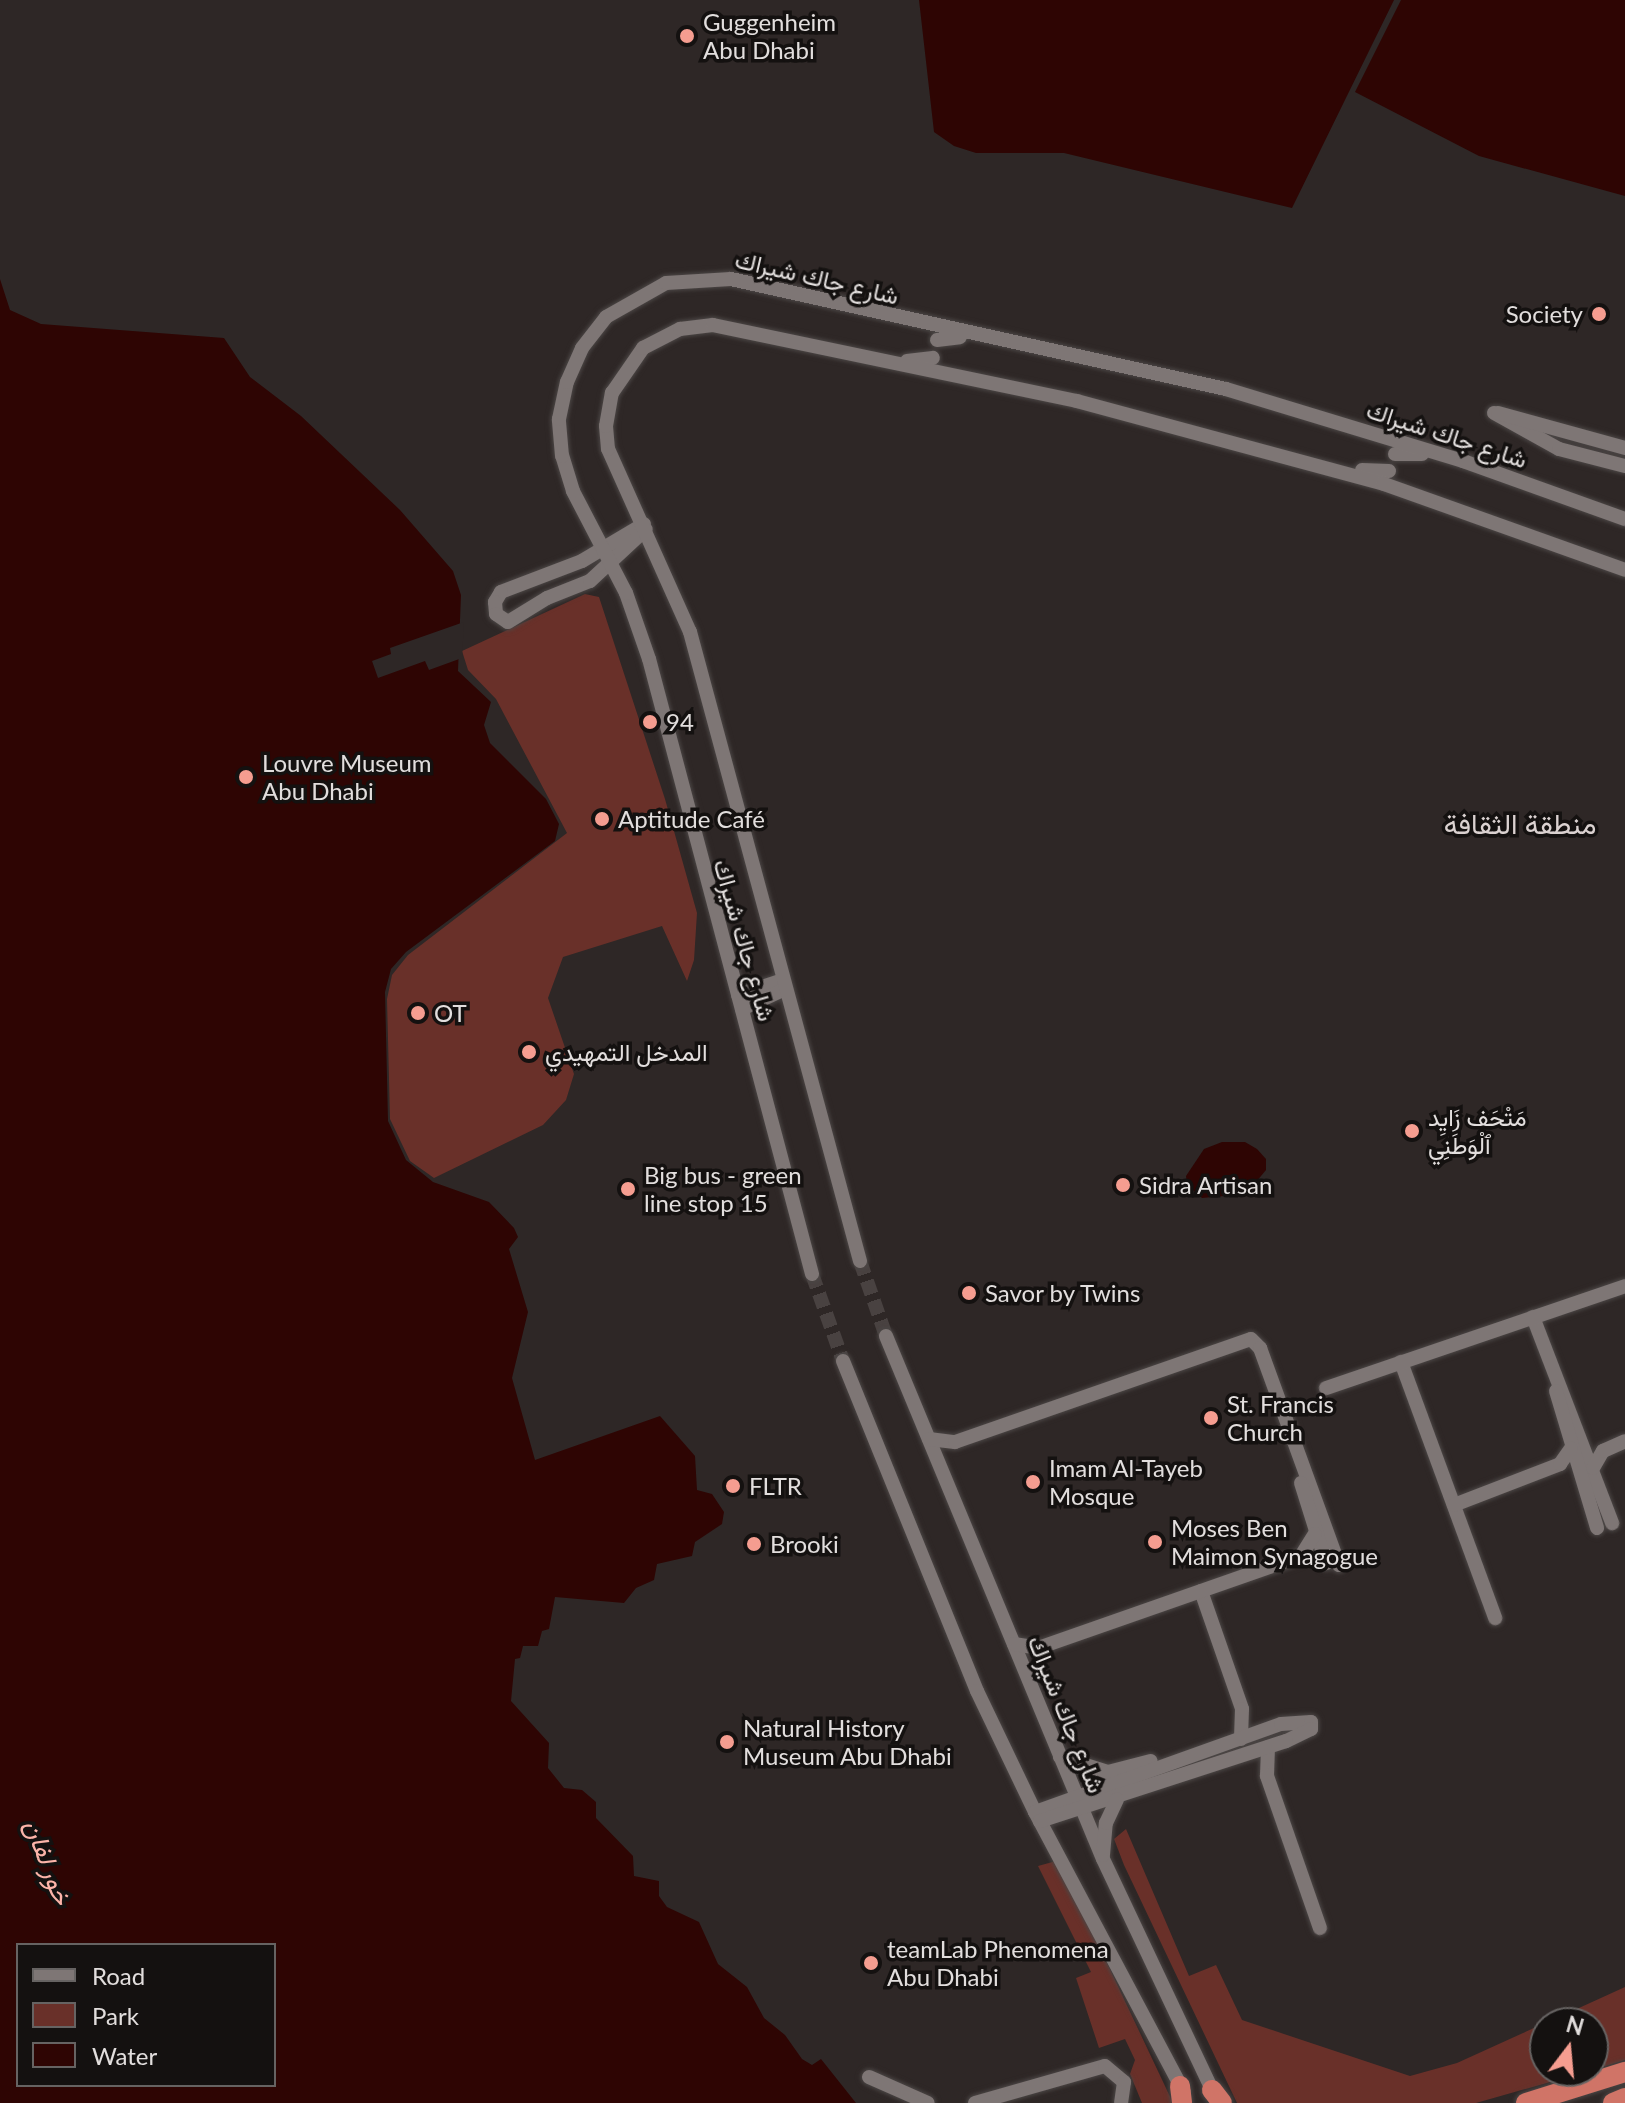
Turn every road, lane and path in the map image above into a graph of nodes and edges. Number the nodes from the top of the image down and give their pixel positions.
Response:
1 (938, 333) junction
2 (932, 365) junction
3 (1582, 434) junction
4 (1398, 448) junction
5 (1625, 448) edge
6 (1576, 455) junction
7 (1625, 466) edge
8 (1386, 478) junction
9 (1625, 519) edge
10 (626, 540) junction
11 (1625, 570) edge
12 (541, 576) junction
13 (590, 581) junction
14 (626, 593) junction
15 (547, 598) junction
16 (784, 984) junction
17 (740, 1002) junction
18 (860, 1261) tunnel mouth
19 (812, 1274) tunnel mouth
20 (1625, 1286) edge
21 (1533, 1317) junction
22 (886, 1336) tunnel mouth
23 (843, 1361) tunnel mouth
24 (1401, 1362) junction
25 (1326, 1388) dead end
26 (929, 1439) junction
27 (1625, 1441) edge
28 (955, 1442) junction
29 (1577, 1446) junction
30 (1295, 1448) junction
31 (1607, 1448) junction
32 (1560, 1464) junction
33 (940, 1465) junction
34 (1593, 1468) junction
35 (1577, 1469) junction
36 (1454, 1505) junction
37 (1612, 1523) dead end
38 (1597, 1528) dead end
39 (1315, 1534) junction
40 (1301, 1556) junction
41 (1339, 1565) dead end
42 (1201, 1591) junction
43 (1495, 1618) dead end
44 (1014, 1644) junction
45 (1038, 1648) junction
46 (1024, 1667) junction
47 (1242, 1709) junction
48 (1262, 1732) junction
49 (1241, 1739) junction
50 (1268, 1747) junction
51 (1201, 1753) junction
52 (1060, 1757) junction
53 (1240, 1757) junction
54 (1267, 1776) junction
55 (1117, 1799) junction
56 (1080, 1803) junction
57 (1037, 1817) junction
58 (1103, 1859) junction
59 (1320, 1928) dead end
60 (1625, 2072) edge
61 (869, 2077) dead end
62 (1019, 2097) edge
63 (1184, 2097) edge
64 (1625, 2098) edge
65 (1218, 2099) edge
66 (928, 2103) edge
67 (975, 2103) edge
68 (1121, 2103) edge
69 (1526, 2103) edge
70 (1613, 2103) edge

1 - 2 street
1 - 4 street, شارع جاك شيراك
1 - 10 street, شارع جاك شيراك
2 - 8 street, شارع جاك شيراك
2 - 10 street, شارع جاك شيراك
3 - 5 street
3 - 6 street
3 - 6 street
4 - 8 street
4 - 9 street, شارع جاك شيراك
6 - 7 street
8 - 11 street, شارع جاك شيراك
10 - 12 street
10 - 13 street
10 - 14 street, شارع جاك شيراك
10 - 16 street, شارع جاك شيراك
12 - 15 street
12 - 15 street
13 - 14 street
13 - 15 street
14 - 17 street, شارع جاك شيراك
16 - 17 street
16 - 18 street, شارع جاك شيراك
17 - 19 street, شارع جاك شيراك
20 - 21 street
21 - 24 street
21 - 29 street
22 - 26 street, شارع جاك شيراك
23 - 57 street
24 - 25 street
24 - 36 street
26 - 28 street
26 - 33 street, شارع جاك شيراك
27 - 31 street
28 - 30 street
28 - 33 street
29 - 31 street
29 - 32 street
29 - 34 street
29 - 35 street
30 - 39 street
30 - 41 street
31 - 34 street
32 - 35 street
32 - 36 street
33 - 44 street, شارع جاك شيراك
34 - 37 street
35 - 38 street
36 - 43 street
39 - 40 street
39 - 40 street
40 - 42 street
42 - 45 street
42 - 47 street
44 - 45 street
44 - 46 street, شارع جاك شيراك
45 - 46 street
46 - 52 street, شارع جاك شيراك
47 - 48 street
47 - 49 street
48 - 49 street
48 - 50 street
49 - 51 street
50 - 53 street
50 - 54 street
51 - 52 street
51 - 56 street
52 - 56 street, شارع جاك شيراك
53 - 54 street
53 - 55 street
54 - 59 street
55 - 56 street
55 - 58 street
56 - 57 street
56 - 58 street, شارع جاك شيراك
57 - 63 street
58 - 65 street, شارع جاك شيراك
60 - 69 highway
61 - 66 street
62 - 67 street
62 - 68 street
64 - 70 highway

